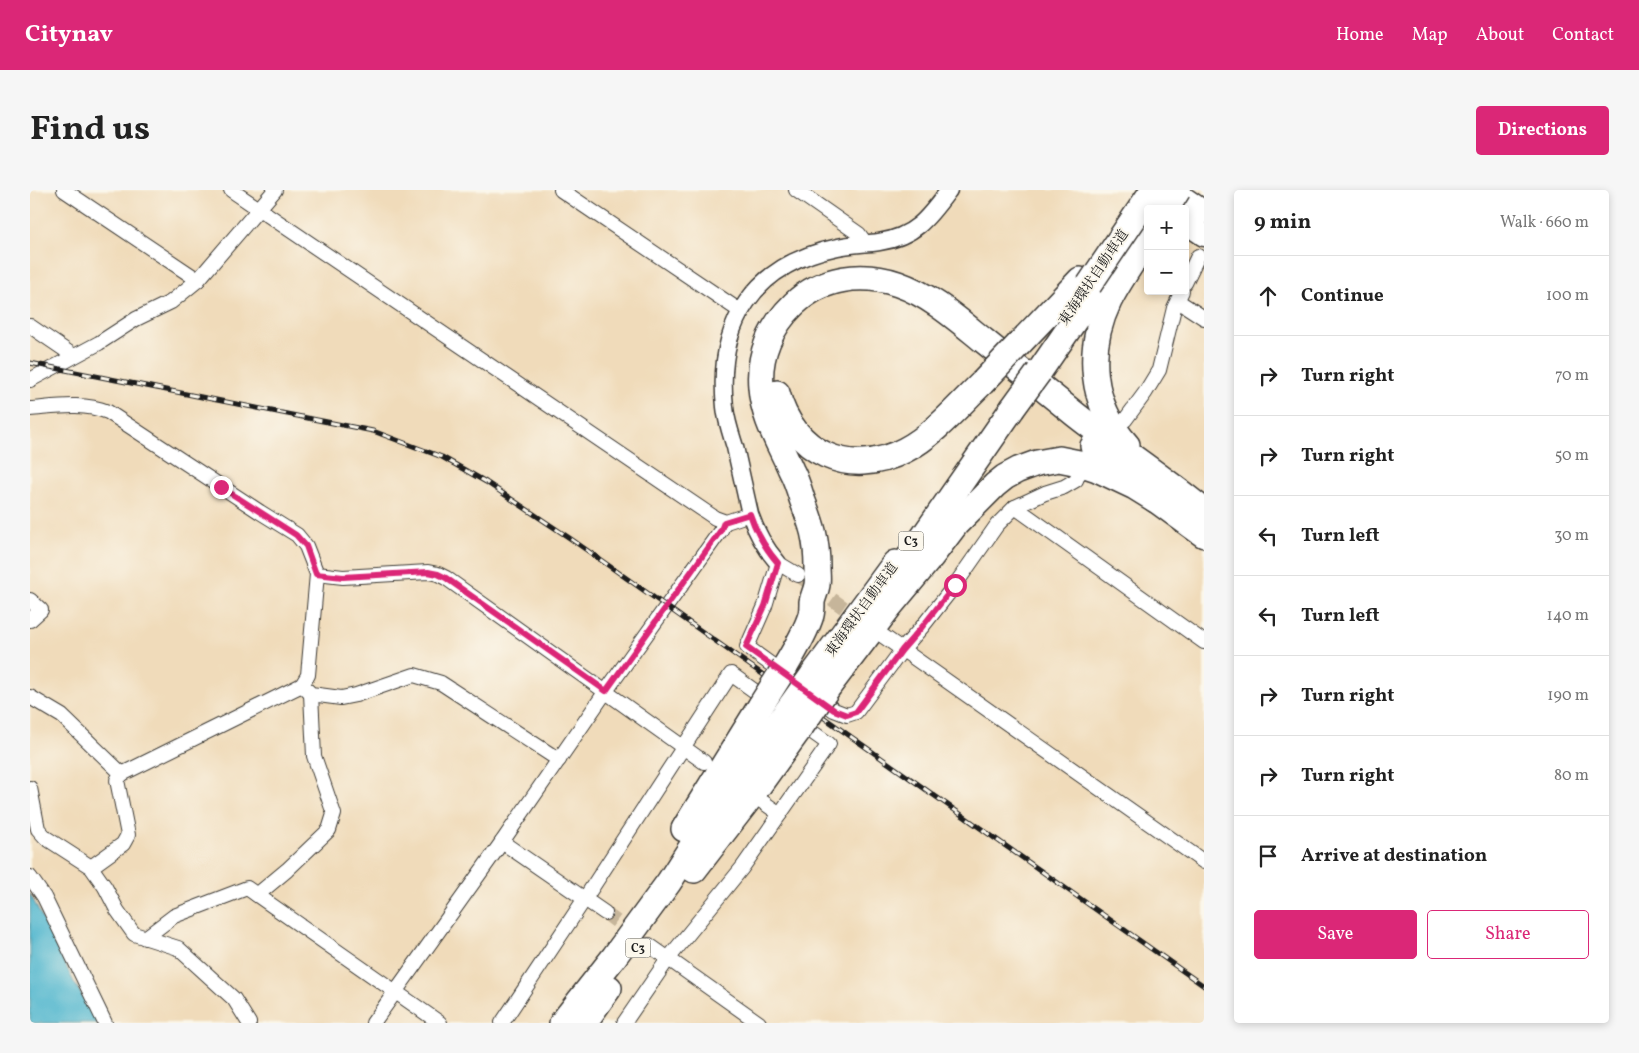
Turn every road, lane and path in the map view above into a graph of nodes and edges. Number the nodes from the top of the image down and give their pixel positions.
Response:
1 (64, 190) edge
2 (231, 190) edge
3 (274, 190) edge
4 (561, 190) edge
5 (796, 190) edge
6 (949, 190) edge
7 (1137, 190) edge
8 (1146, 190) edge
9 (1153, 190) edge
10 (1163, 190) edge
11 (1172, 190) edge
12 (1178, 190) edge
13 (1153, 205) edge
14 (1160, 205) edge
15 (1169, 205) edge
16 (260, 208) junction
17 (1204, 212) edge
18 (1144, 219) edge
19 (1189, 228) edge
20 (1144, 242) edge
21 (866, 244) junction
22 (1201, 245) edge
23 (1189, 274) edge
24 (198, 280) junction
25 (1093, 289) junction
26 (1180, 296) edge
27 (740, 311) junction
28 (1204, 318) edge
29 (30, 326) edge
30 (74, 356) junction
31 (30, 380) edge
32 (30, 410) edge
33 (1125, 420) dead end
34 (1079, 473) dead end
35 (1163, 491) junction
36 (1015, 508) junction
37 (1204, 511) edge
38 (750, 514) junction
39 (724, 522) junction
40 (1204, 535) edge
41 (778, 563) junction
42 (316, 574) junction
43 (798, 575) tunnel mouth
44 (30, 600) edge
45 (30, 620) edge
46 (883, 636) dead end
47 (1204, 642) edge
48 (902, 650) junction
49 (821, 682) junction
50 (306, 690) junction
51 (606, 691) junction
52 (30, 697) edge
53 (791, 725) junction
54 (683, 747) junction
55 (559, 760) junction
56 (704, 762) dead end
57 (122, 774) junction
58 (30, 788) edge
59 (760, 800) dead end
60 (780, 814) junction
61 (502, 842) junction
62 (1204, 862) edge
63 (91, 867) junction
64 (30, 876) edge
65 (257, 895) junction
66 (584, 900) junction
67 (605, 913) tunnel mouth
68 (145, 938) junction
69 (649, 946) tunnel mouth
70 (668, 959) junction
71 (396, 991) junction
72 (572, 1020) edge
73 (105, 1023) edge
74 (249, 1023) edge
75 (373, 1023) edge
76 (440, 1023) edge
77 (502, 1023) edge
78 (624, 1023) edge
79 (759, 1023) edge

1 - 24 street
2 - 16 street
3 - 16 street
4 - 27 street
5 - 21 street
6 - 21 street
7 - 14 highway
8 - 25 highway
9 - 25 highway, 東海環状自動車道 / C3, bridge
10 - 13 highway
11 - 17 highway
12 - 15 highway, bridge
16 - 24 street
16 - 39 street
18 - 25 highway, 東海環状自動車道 / C3
19 - 22 highway
20 - 25 highway
21 - 27 street
22 - 23 street
24 - 30 street
25 - 35 highway
25 - 35 highway, bridge
25 - 49 highway, 東海環状自動車道 / C3, bridge
26 - 28 street
26 - 33 street
27 - 38 street
29 - 30 street
30 - 31 street
32 - 42 street
34 - 36 street
35 - 37 highway
35 - 40 highway
35 - 49 highway
35 - 72 highway, bridge
36 - 47 street
36 - 48 street
38 - 39 street
38 - 41 street
39 - 51 street
41 - 43 street
41 - 48 street
42 - 50 street
42 - 51 street
44 - 45 street
46 - 48 street
48 - 62 street
49 - 53 highway, 東海環状自動車道 / C3
50 - 55 street
50 - 57 street
50 - 65 street
51 - 54 street
51 - 55 street
52 - 57 street
53 - 72 highway, 東海環状自動車道 / C3
53 - 72 highway, 東海環状自動車道 / C3
54 - 56 street
54 - 60 street
54 - 66 street
55 - 61 street
57 - 63 street
58 - 63 street
59 - 60 street
60 - 70 street
61 - 66 street
61 - 71 street
63 - 68 street
64 - 73 street
65 - 68 street
65 - 71 street
66 - 67 street
66 - 77 street
68 - 74 street
69 - 70 street
70 - 78 street
70 - 79 street
71 - 75 street
71 - 76 street

